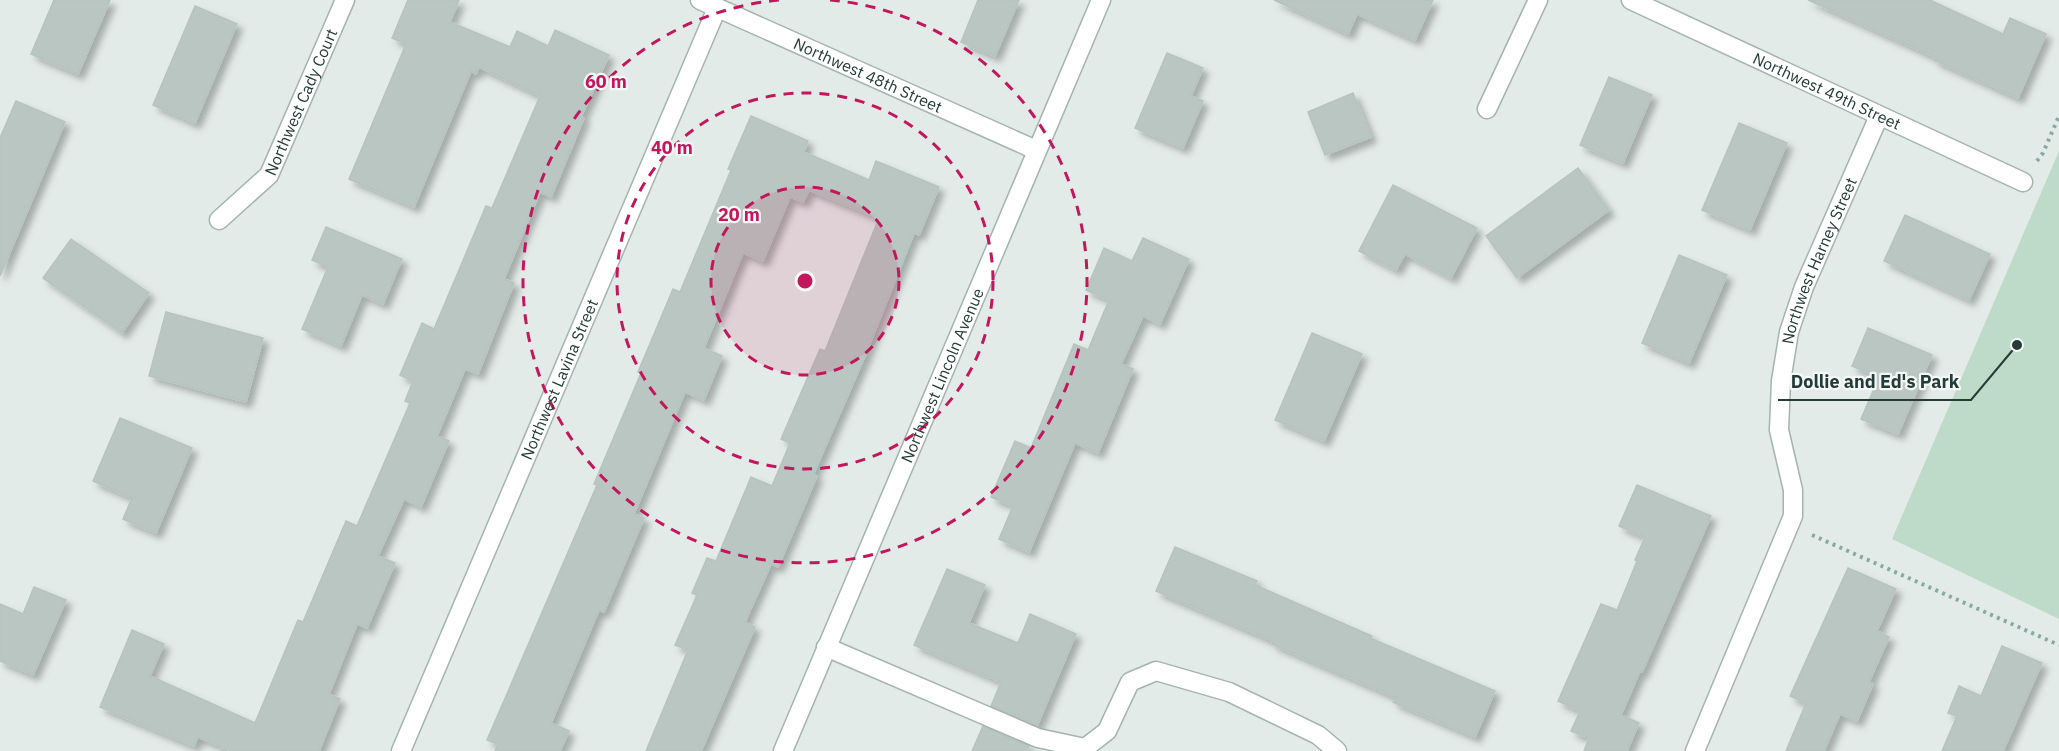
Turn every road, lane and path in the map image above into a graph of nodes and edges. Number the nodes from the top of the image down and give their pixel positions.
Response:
1 (345, 0) edge
2 (700, 0) edge
3 (1101, 0) edge
4 (1538, 0) edge
5 (1630, 0) edge
6 (717, 8) junction
7 (1487, 110) dead end
8 (1880, 116) junction
9 (2059, 116) edge
10 (1036, 150) junction
11 (2043, 153) dead end
12 (2023, 182) dead end
13 (219, 220) dead end
14 (1808, 533) dead end
15 (2059, 645) edge
16 (826, 647) junction
17 (401, 751) edge
18 (783, 751) edge
19 (1337, 751) edge
20 (1695, 751) edge

1 - 13 street, Northwest Cady Court
2 - 6 street, Northwest 48th Street
3 - 10 street, Northwest Lincoln Avenue
4 - 7 street
5 - 8 street, Northwest 49th Street
6 - 10 street, Northwest 48th Street
6 - 17 street, Northwest Lavina Street
8 - 12 street, Northwest 49th Street
8 - 20 street, Northwest Harney Street
9 - 11 path
10 - 16 street, Northwest Lincoln Avenue
14 - 15 path
16 - 18 street, Northwest Lincoln Avenue
16 - 19 street

